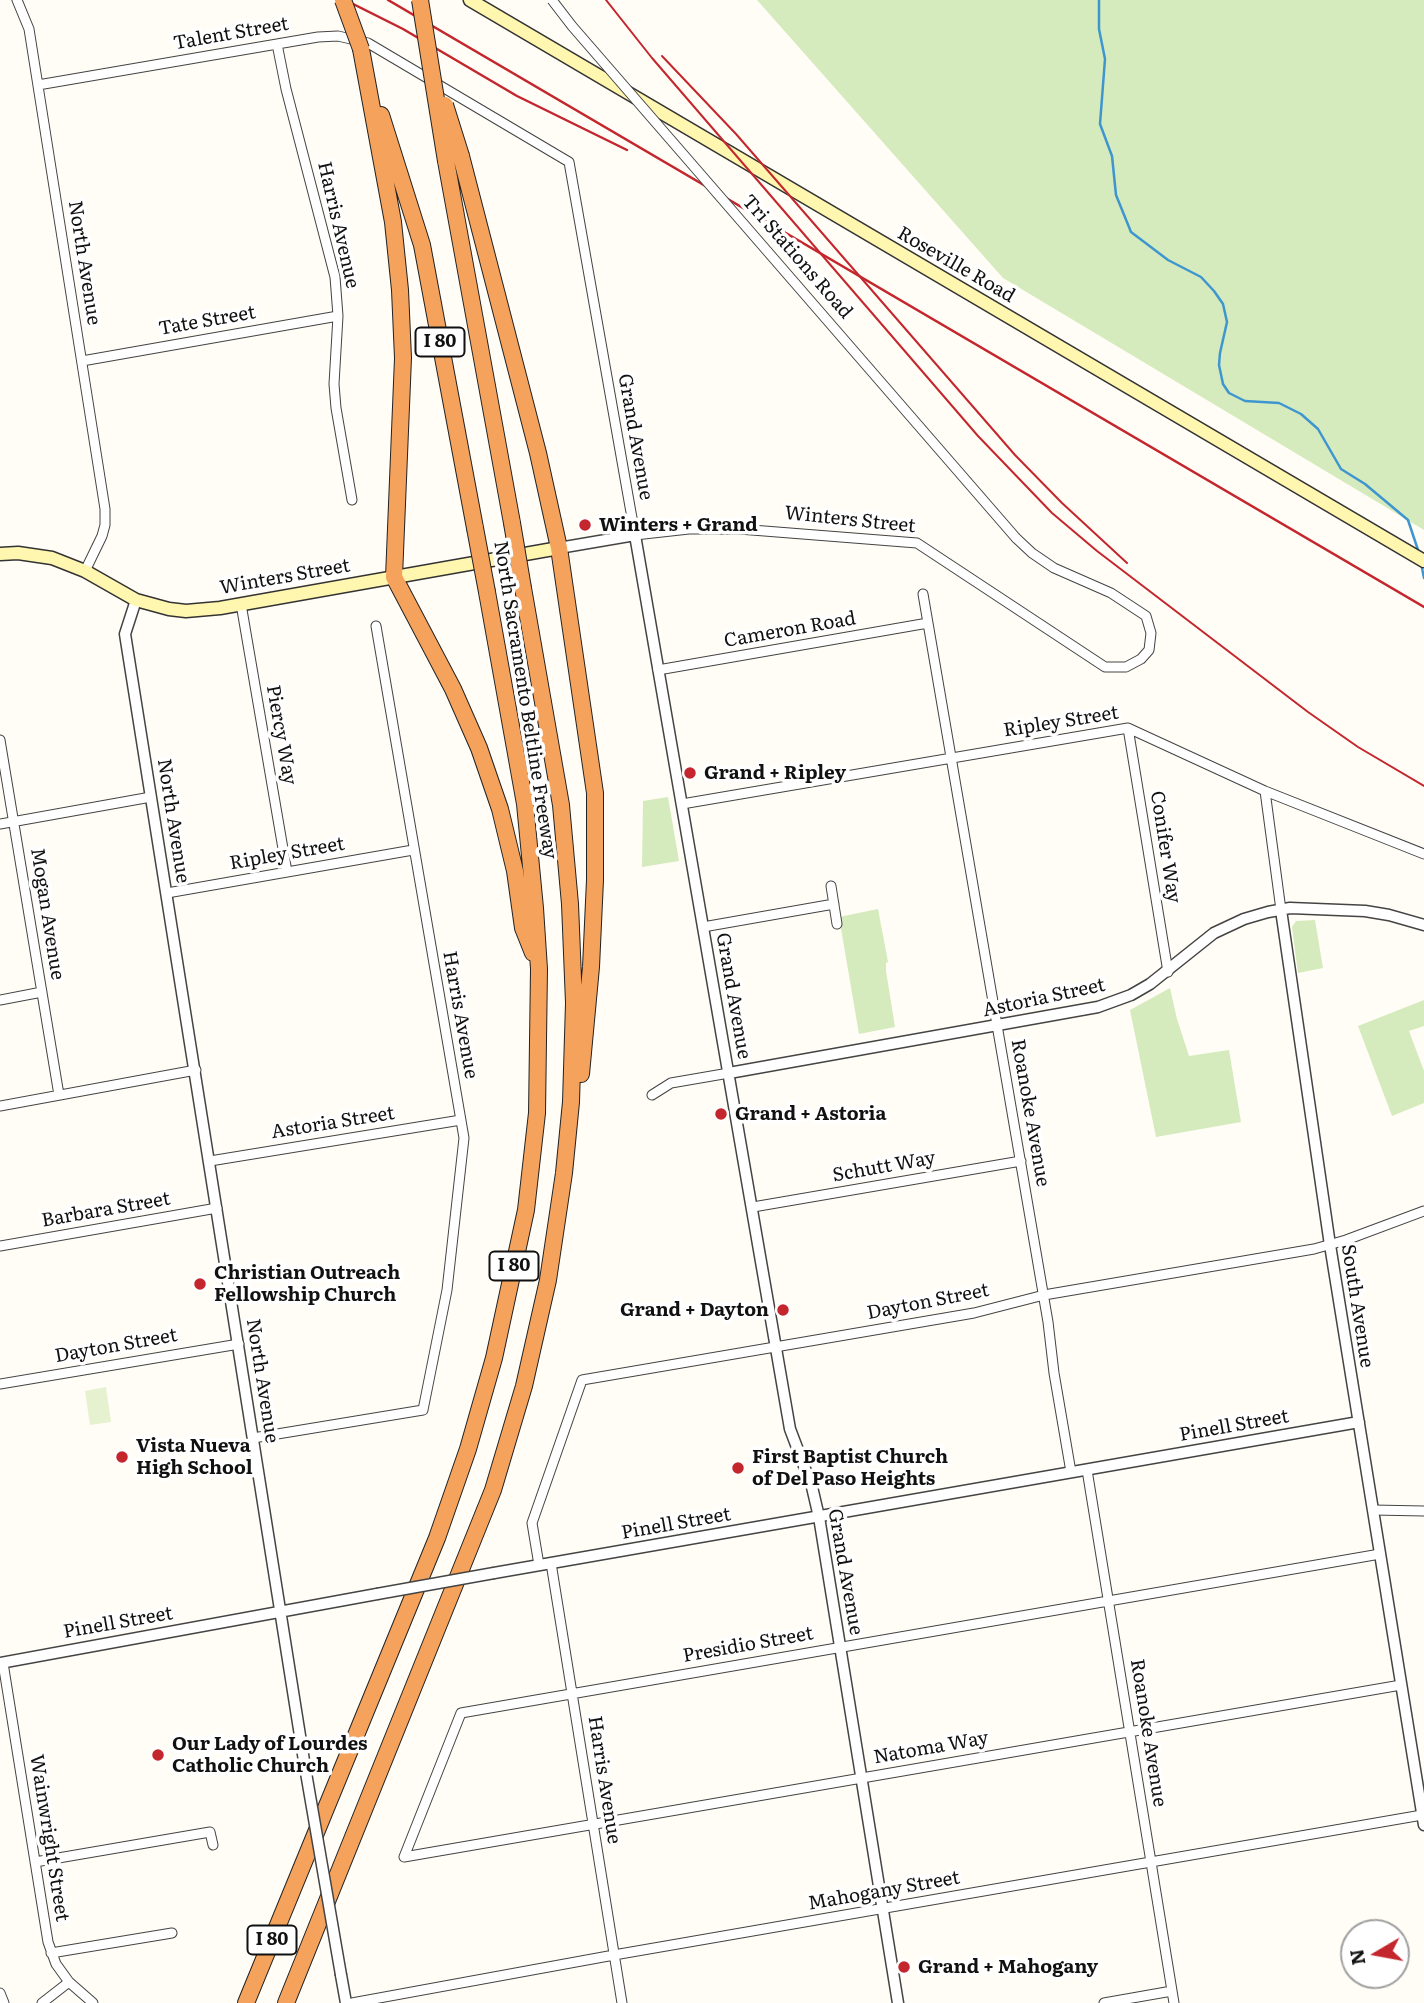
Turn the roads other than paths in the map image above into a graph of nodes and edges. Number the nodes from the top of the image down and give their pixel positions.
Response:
1 (17, 0) edge
2 (343, 0) edge
3 (420, 0) edge
4 (470, 0) edge
5 (552, 0) edge
6 (277, 44) junction
7 (421, 76) joint
8 (38, 85) junction
9 (454, 158) junction
10 (388, 162) junction
11 (338, 316) junction
12 (82, 361) junction
13 (352, 500) dead end
14 (635, 535) junction
15 (1016, 538) joint
16 (559, 548) junction
17 (0, 554) edge
18 (1424, 561) edge
19 (85, 571) junction
20 (394, 577) junction
21 (923, 594) dead end
22 (136, 600) junction
23 (241, 604) junction
24 (928, 624) junction
25 (376, 626) dead end
26 (658, 670) junction
27 (1128, 728) junction
28 (0, 740) edge
29 (951, 758) junction
30 (1265, 791) junction
31 (151, 797) junction
32 (682, 804) junction
33 (14, 822) junction
34 (0, 824) edge
35 (413, 850) junction
36 (1424, 854) edge
37 (287, 872) junction
38 (831, 886) dead end
39 (167, 893) junction
40 (834, 904) junction
41 (1282, 910) junction
42 (837, 924) dead end
43 (1424, 925) edge
44 (704, 927) junction
45 (538, 969) junction
46 (1168, 972) junction
47 (42, 992) junction
48 (0, 1000) edge
49 (998, 1026) junction
50 (196, 1070) junction
51 (729, 1073) junction
52 (59, 1095) junction
53 (652, 1095) dead end
54 (0, 1106) edge
55 (461, 1120) junction
56 (210, 1161) junction
57 (1021, 1161) junction
58 (564, 1173) junction
59 (753, 1207) junction
60 (217, 1208) junction
61 (1424, 1210) edge
62 (1329, 1245) junction
63 (0, 1246) edge
64 (1044, 1295) junction
65 (239, 1344) junction
66 (777, 1347) junction
67 (0, 1384) edge
68 (1359, 1422) junction
69 (253, 1438) junction
70 (1087, 1470) junction
71 (1070, 1472) junction
72 (1373, 1510) junction
73 (1424, 1511) edge
74 (819, 1517) junction
75 (532, 1523) joint
76 (1380, 1554) junction
77 (545, 1564) junction
78 (1109, 1601) junction
79 (281, 1612) junction
80 (840, 1647) junction
81 (1, 1663) edge
82 (1401, 1685) junction
83 (572, 1693) junction
84 (1130, 1732) junction
85 (1419, 1762) edge
86 (861, 1778) junction
87 (1423, 1820) edge
88 (593, 1824) junction
89 (213, 1845) dead end
90 (466, 1846) joint
91 (35, 1862) junction
92 (1152, 1862) junction
93 (883, 1909) junction
94 (172, 1933) dead end
95 (51, 1953) junction
96 (614, 1955) junction
97 (69, 1982) junction
98 (1172, 1991) junction
99 (0, 1993) edge
100 (4, 2003) edge
101 (42, 2003) edge
102 (93, 2003) edge
103 (246, 2003) edge
104 (286, 2003) edge
105 (346, 2003) edge
106 (352, 2003) edge
107 (622, 2003) edge
108 (898, 2003) edge
109 (1104, 2003) edge
110 (1174, 2003) edge

1 - 8 street, North Avenue
2 - 10 highway, bridge
3 - 9 highway, bridge
4 - 18 main road, Roseville Road
5 - 15 street, Tri Stations Road, bridge
6 - 7 street, Talent Street
6 - 8 street, Talent Street
6 - 11 street, Harris Avenue
7 - 14 street, Grand Avenue
8 - 12 street, North Avenue
9 - 16 highway
9 - 58 highway, North Sacramento Beltline Freeway / I 80, bridge
10 - 20 highway
10 - 45 highway, North Sacramento Beltline Freeway / I 80, bridge
11 - 12 street, Tate Street
11 - 13 street, Harris Avenue
12 - 19 street, North Avenue
14 - 15 street, Winters Street
14 - 16 street, Winters Street
14 - 26 street, Grand Avenue
16 - 20 main road, Winters Street
16 - 58 highway
17 - 19 main road, Winters Street
19 - 22 main road, Winters Street
20 - 23 main road, Winters Street
20 - 45 highway
21 - 24 street, Roanoke Avenue
22 - 23 main road, Winters Street
22 - 31 street, North Avenue
23 - 37 street, Piercy Way
24 - 26 street, Cameron Road
24 - 29 street, Roanoke Avenue
25 - 35 street, Harris Avenue
26 - 32 street, Grand Avenue
27 - 29 street, Ripley Street
27 - 30 street, Ripley Street
27 - 46 street, Conifer Way
28 - 33 street, Mogan Avenue
29 - 32 street, Ripley Street
29 - 49 street, Roanoke Avenue
30 - 36 street, Ripley Street
30 - 41 street, South Avenue
31 - 33 street
31 - 39 street, North Avenue
32 - 44 street, Grand Avenue
33 - 34 street
33 - 47 street, Mogan Avenue
35 - 37 street, Ripley Street
35 - 55 street, Harris Avenue
37 - 39 street, Ripley Street
38 - 40 street
39 - 50 street, North Avenue
40 - 42 street
40 - 44 street
41 - 43 street, Astoria Street
41 - 46 street, Astoria Street
41 - 62 street, South Avenue
44 - 51 street, Grand Avenue
45 - 103 highway, North Sacramento Beltline Freeway / I 80
46 - 49 street, Astoria Street
47 - 48 street
47 - 52 street, Mogan Avenue
49 - 51 street, Astoria Street
49 - 57 street, Roanoke Avenue
50 - 52 street
50 - 56 street, North Avenue
51 - 53 street, Astoria Street
51 - 59 street, Grand Avenue
52 - 54 street
55 - 56 street, Astoria Street
55 - 69 street, Harris Avenue
56 - 60 street, North Avenue
57 - 59 street, Schutt Way
57 - 64 street, Roanoke Avenue
58 - 104 highway, North Sacramento Beltline Freeway / I 80
59 - 66 street, Grand Avenue
60 - 63 street, Barbara Street
60 - 65 street, North Avenue
61 - 62 street, Dayton Street
62 - 64 street, Dayton Street
62 - 68 street, South Avenue
64 - 66 street, Dayton Street
64 - 71 street, Roanoke Avenue
65 - 67 street, Dayton Street
65 - 69 street, North Avenue
66 - 74 street, Grand Avenue
66 - 75 street, Dayton Street
68 - 70 street, Pinell Street
68 - 72 street, South Avenue
69 - 79 street, North Avenue
70 - 71 street, Pinell Street
70 - 78 street, Roanoke Avenue
71 - 74 street, Pinell Street
72 - 73 street
72 - 76 street, South Avenue
74 - 77 street, Pinell Street
74 - 80 street, Grand Avenue
75 - 77 street, Harris Avenue
76 - 78 street, Presidio Street
76 - 82 street, South Avenue
77 - 79 street, Pinell Street, bridge
77 - 83 street, Harris Avenue
78 - 80 street, Presidio Street
78 - 84 street, Roanoke Avenue
79 - 81 street, Pinell Street
79 - 105 street, North Avenue, bridge
80 - 83 street, Presidio Street
80 - 86 street, Grand Avenue
81 - 91 street, Wainwright Street
82 - 84 street, Natoma Way
82 - 85 street, South Avenue
83 - 88 street, Harris Avenue
83 - 90 street, Presidio Street
84 - 86 street, Natoma Way
84 - 92 street, Roanoke Avenue
85 - 87 street, South Avenue
86 - 88 street, Natoma Way
86 - 93 street, Grand Avenue
87 - 92 street, Mahogany Street
88 - 90 street, Natoma Way
88 - 96 street, Harris Avenue
89 - 91 street
91 - 95 street, Wainwright Street
92 - 93 street, Mahogany Street
92 - 98 street, Roanoke Avenue
93 - 96 street, Mahogany Street
93 - 108 street, Grand Avenue
94 - 95 street
95 - 97 street, Wainwright Street
96 - 106 street, Mahogany Street
96 - 107 street, Harris Avenue
97 - 101 street
97 - 102 street, Wainwright Street
98 - 109 street
98 - 110 street, Roanoke Avenue
99 - 100 street

